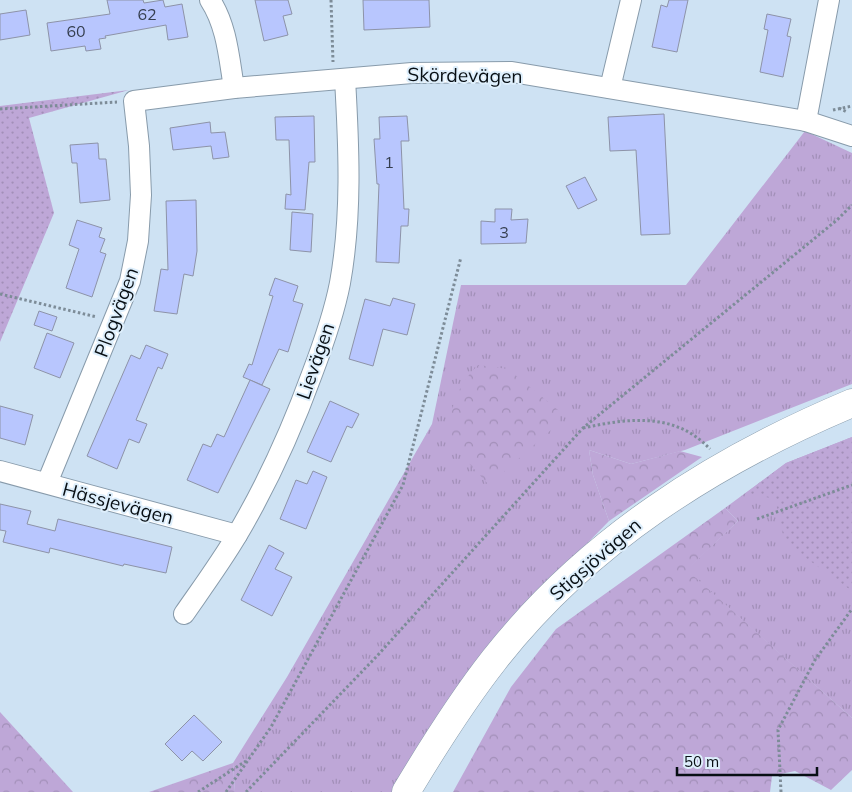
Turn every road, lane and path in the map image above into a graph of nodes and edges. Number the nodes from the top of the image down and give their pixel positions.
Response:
1 (210, 0) edge
2 (331, 0) edge
3 (630, 0) edge
4 (829, 0) edge
5 (340, 80) junction
6 (234, 88) junction
7 (610, 88) junction
8 (134, 101) junction
9 (838, 108) dead end
10 (0, 109) edge
11 (847, 112) dead end
12 (806, 121) junction
13 (852, 136) edge
14 (852, 205) edge
15 (461, 257) dead end
16 (0, 294) edge
17 (115, 322) junction
18 (852, 403) edge
19 (583, 428) junction
20 (716, 454) dead end
21 (0, 471) edge
22 (47, 483) junction
23 (852, 486) edge
24 (757, 519) dead end
25 (237, 535) junction
26 (852, 609) edge
27 (184, 614) dead end
28 (249, 759) junction
29 (198, 792) edge
30 (226, 792) edge
31 (246, 792) edge
32 (406, 792) edge
33 (781, 792) edge

1 - 6 street
2 - 5 path
3 - 7 street
4 - 12 street
5 - 6 street, Skördevägen
5 - 7 street, Skördevägen
5 - 25 street, Lievägen
6 - 8 street, Skördevägen
7 - 12 street, Skördevägen
8 - 10 path
8 - 17 street, Plogvägen
9 - 11 path
12 - 13 street, Skördevägen
14 - 19 path
15 - 28 path
16 - 17 path
17 - 22 street, Plogvägen
18 - 32 main road, Stigsjövägen
19 - 20 path
19 - 31 path
21 - 22 street, Hässjevägen
22 - 25 street, Hässjevägen
23 - 24 path
25 - 27 street, Lievägen
26 - 33 path
28 - 29 path
28 - 30 path

